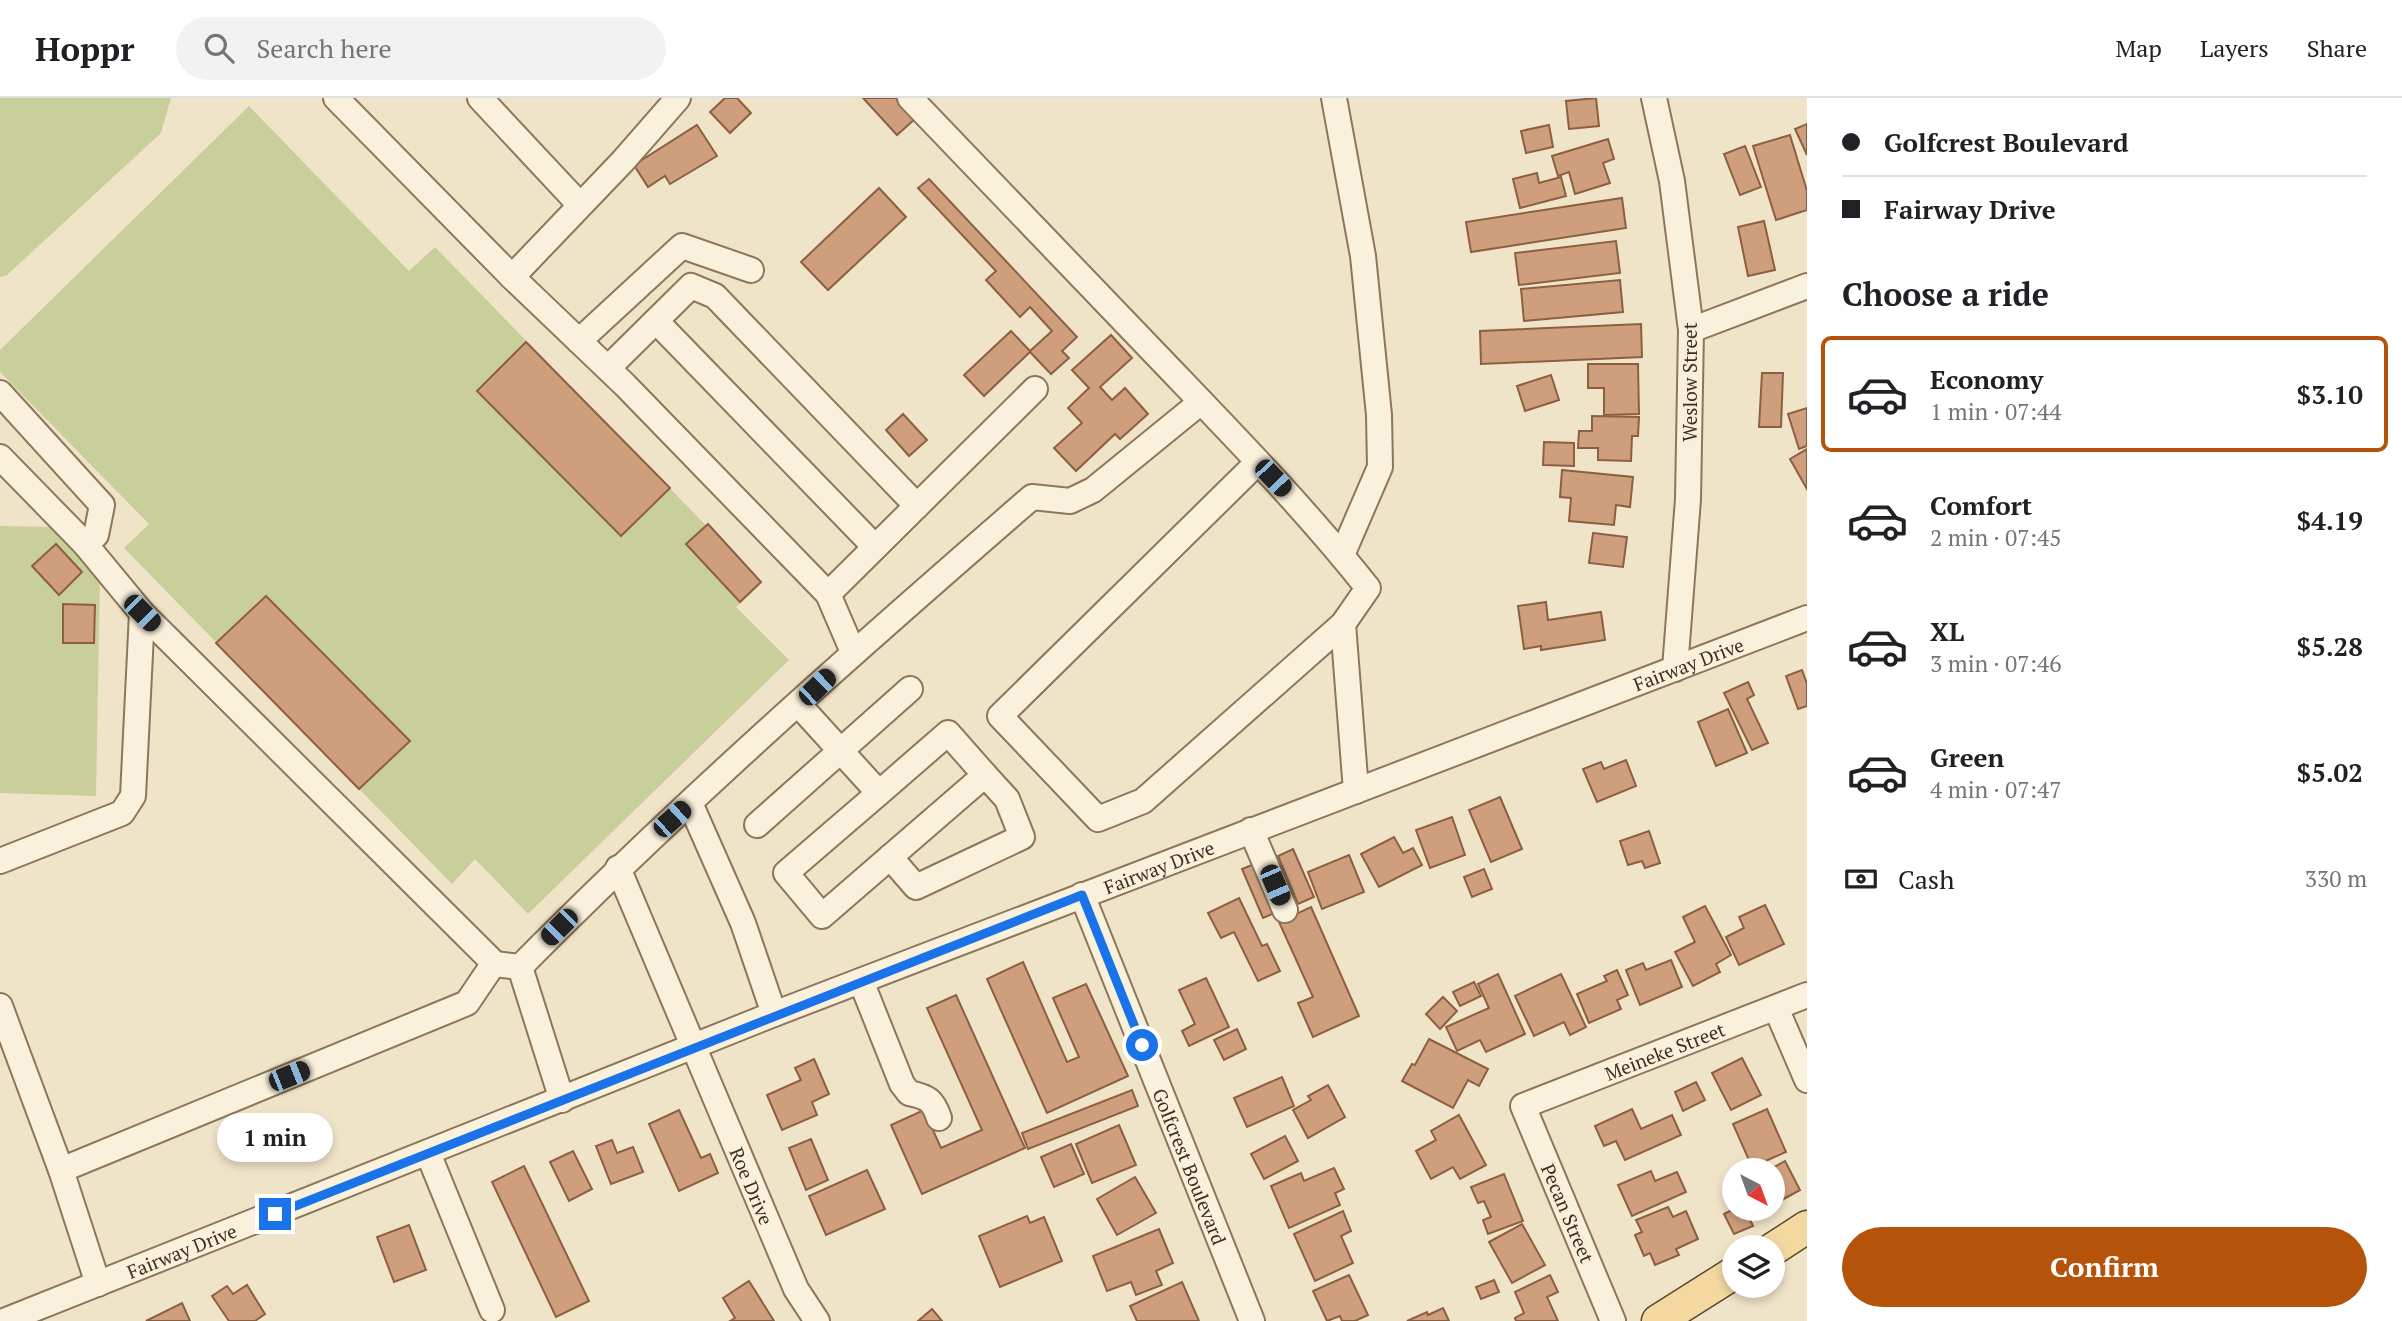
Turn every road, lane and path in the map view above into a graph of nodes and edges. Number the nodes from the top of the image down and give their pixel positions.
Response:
1 (336, 98) edge
2 (480, 98) edge
3 (678, 98) edge
4 (910, 98) edge
5 (1334, 98) edge
6 (1654, 98) edge
7 (580, 205) junction
8 (751, 270) dead end
9 (512, 277) junction
10 (1807, 286) edge
11 (656, 321) junction
12 (1691, 330) junction
13 (579, 341) junction
14 (608, 368) junction
15 (1035, 389) dead end
16 (0, 393) edge
17 (1201, 402) junction
18 (0, 457) edge
19 (1258, 462) junction
20 (917, 506) junction
21 (85, 544) junction
22 (875, 547) junction
23 (1342, 555) junction
24 (828, 594) junction
25 (142, 613) junction
26 (1807, 618) edge
27 (1343, 624) junction
28 (853, 652) junction
29 (1675, 669) junction
30 (910, 689) dead end
31 (798, 704) junction
32 (841, 751) junction
33 (985, 775) junction
34 (1356, 791) junction
35 (879, 793) junction
36 (690, 803) junction
37 (757, 825) dead end
38 (1251, 830) junction
39 (890, 857) junction
40 (0, 861) edge
41 (618, 868) junction
42 (1082, 895) junction
43 (1285, 910) dead end
44 (494, 963) junction
45 (520, 967) junction
46 (861, 981) junction
47 (1807, 995) edge
48 (0, 1006) edge
49 (1776, 1008) junction
50 (774, 1014) junction
51 (694, 1048) junction
52 (1807, 1080) edge
53 (562, 1100) junction
54 (1524, 1106) joint
55 (939, 1118) dead end
56 (428, 1153) junction
57 (61, 1170) junction
58 (1807, 1227) edge
59 (1785, 1241) edge
60 (1722, 1281) edge
61 (98, 1284) junction
62 (492, 1310) dead end
63 (4, 1321) edge
64 (817, 1321) edge
65 (1252, 1321) edge
66 (1613, 1321) edge
67 (1658, 1321) edge

1 - 9 street
2 - 7 street
3 - 7 street
4 - 17 street
5 - 23 street
6 - 12 street, Weslow Street
7 - 9 street
8 - 13 street
9 - 13 street
10 - 12 street
11 - 14 street
11 - 20 street
11 - 22 street
12 - 29 street, Weslow Street
13 - 14 street
14 - 24 street
15 - 20 street
16 - 21 street
17 - 19 street
17 - 28 street
18 - 21 street
19 - 23 street
19 - 27 street
20 - 22 street
21 - 25 street
22 - 24 street
23 - 27 street
24 - 28 street
25 - 40 street
25 - 44 street
26 - 29 street, Fairway Drive
27 - 34 street
28 - 31 street
29 - 34 street, Fairway Drive
30 - 32 street
31 - 32 street
31 - 36 street
32 - 35 street
32 - 37 street
33 - 35 street
33 - 39 street
33 - 39 street
34 - 38 street, Fairway Drive
35 - 39 street
36 - 41 street
36 - 50 street
38 - 42 street, Fairway Drive
38 - 43 street
41 - 45 street
41 - 51 street, Roe Drive
42 - 46 street, Fairway Drive
42 - 65 street, Golfcrest Boulevard
44 - 45 street
44 - 57 street
45 - 53 street
46 - 50 street, Fairway Drive
46 - 55 street
47 - 49 street, Meineke Street
48 - 57 street
49 - 52 street
49 - 54 street, Meineke Street
50 - 51 street, Fairway Drive
51 - 53 street, Fairway Drive
51 - 64 street, Roe Drive
53 - 56 street, Fairway Drive
54 - 66 street, Pecan Street
56 - 61 street, Fairway Drive
56 - 62 street
57 - 61 street
58 - 59 main road
60 - 67 main road
61 - 63 street, Fairway Drive

